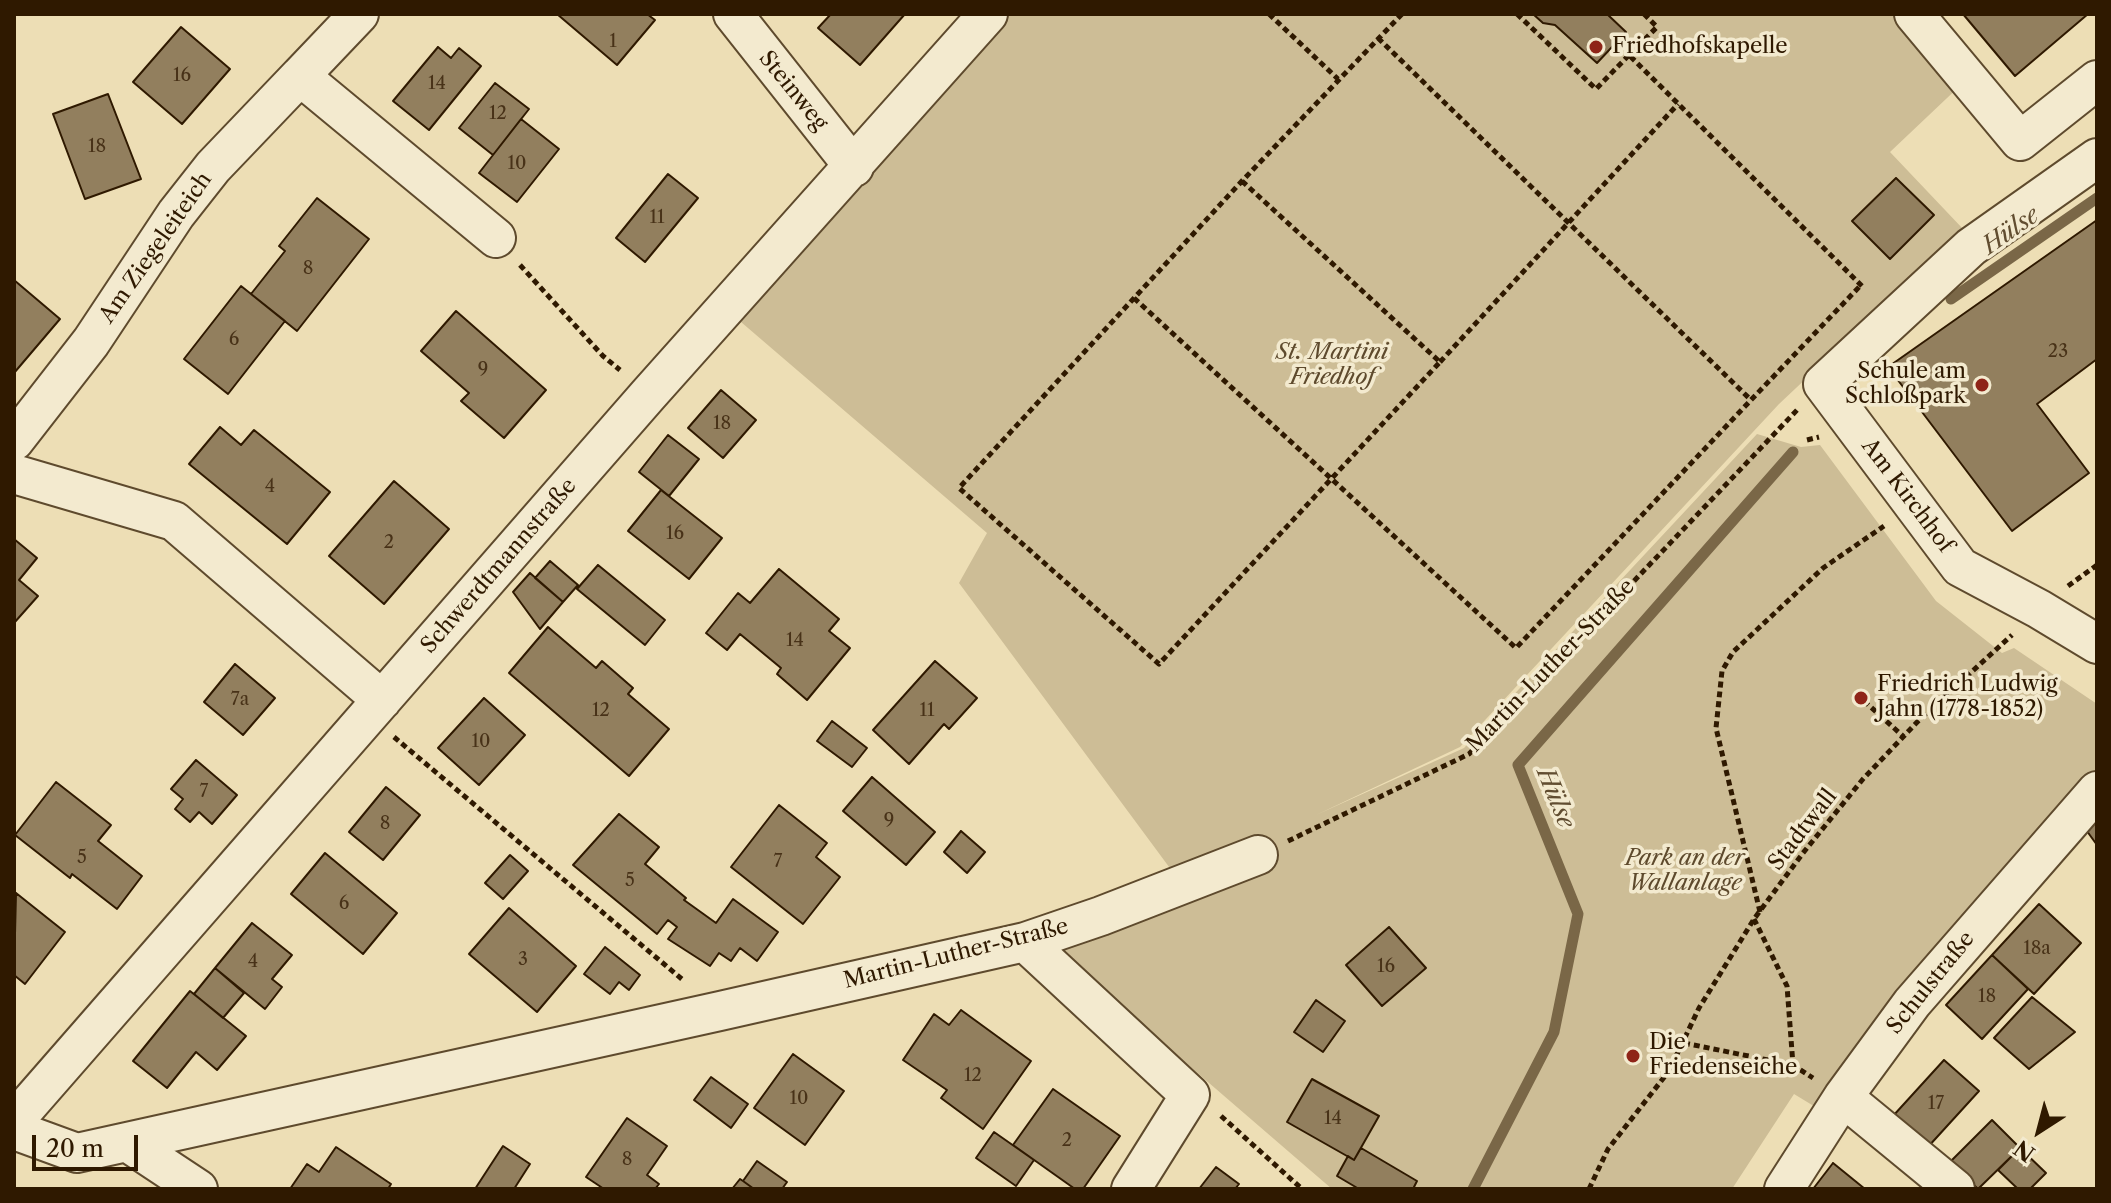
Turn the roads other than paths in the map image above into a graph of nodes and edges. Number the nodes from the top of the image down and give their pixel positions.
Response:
1 (359, 14) edge
2 (733, 14) edge
3 (988, 14) edge
4 (1914, 14) edge
5 (300, 76) junction
6 (2097, 80) edge
7 (2097, 158) edge
8 (854, 167) junction
9 (496, 238) road end
10 (14, 441) edge
11 (14, 474) edge
12 (2094, 638) edge
13 (376, 708) junction
14 (2097, 791) edge
15 (1258, 855) road end
16 (1025, 942) junction
17 (1843, 1097) junction
18 (14, 1121) edge
19 (14, 1130) edge
20 (127, 1142) junction
21 (198, 1189) edge
22 (1131, 1189) edge
23 (1784, 1189) edge
24 (1955, 1189) edge

1 - 5 street
2 - 8 street, Steinweg
3 - 8 street, Schwerdtmannstraße
4 - 6 street
5 - 9 street
5 - 10 street, Am Ziegeleiteich
7 - 12 street, Am Kirchhof
8 - 13 street, Schwerdtmannstraße
11 - 13 street
13 - 18 street, Schwerdtmannstraße
14 - 17 street, Schulstraße
15 - 16 street, Martin-Luther-Straße
16 - 20 street, Martin-Luther-Straße
16 - 22 street
17 - 23 street, Schulstraße
17 - 24 street
19 - 20 street, Martin-Luther-Straße
20 - 21 street

